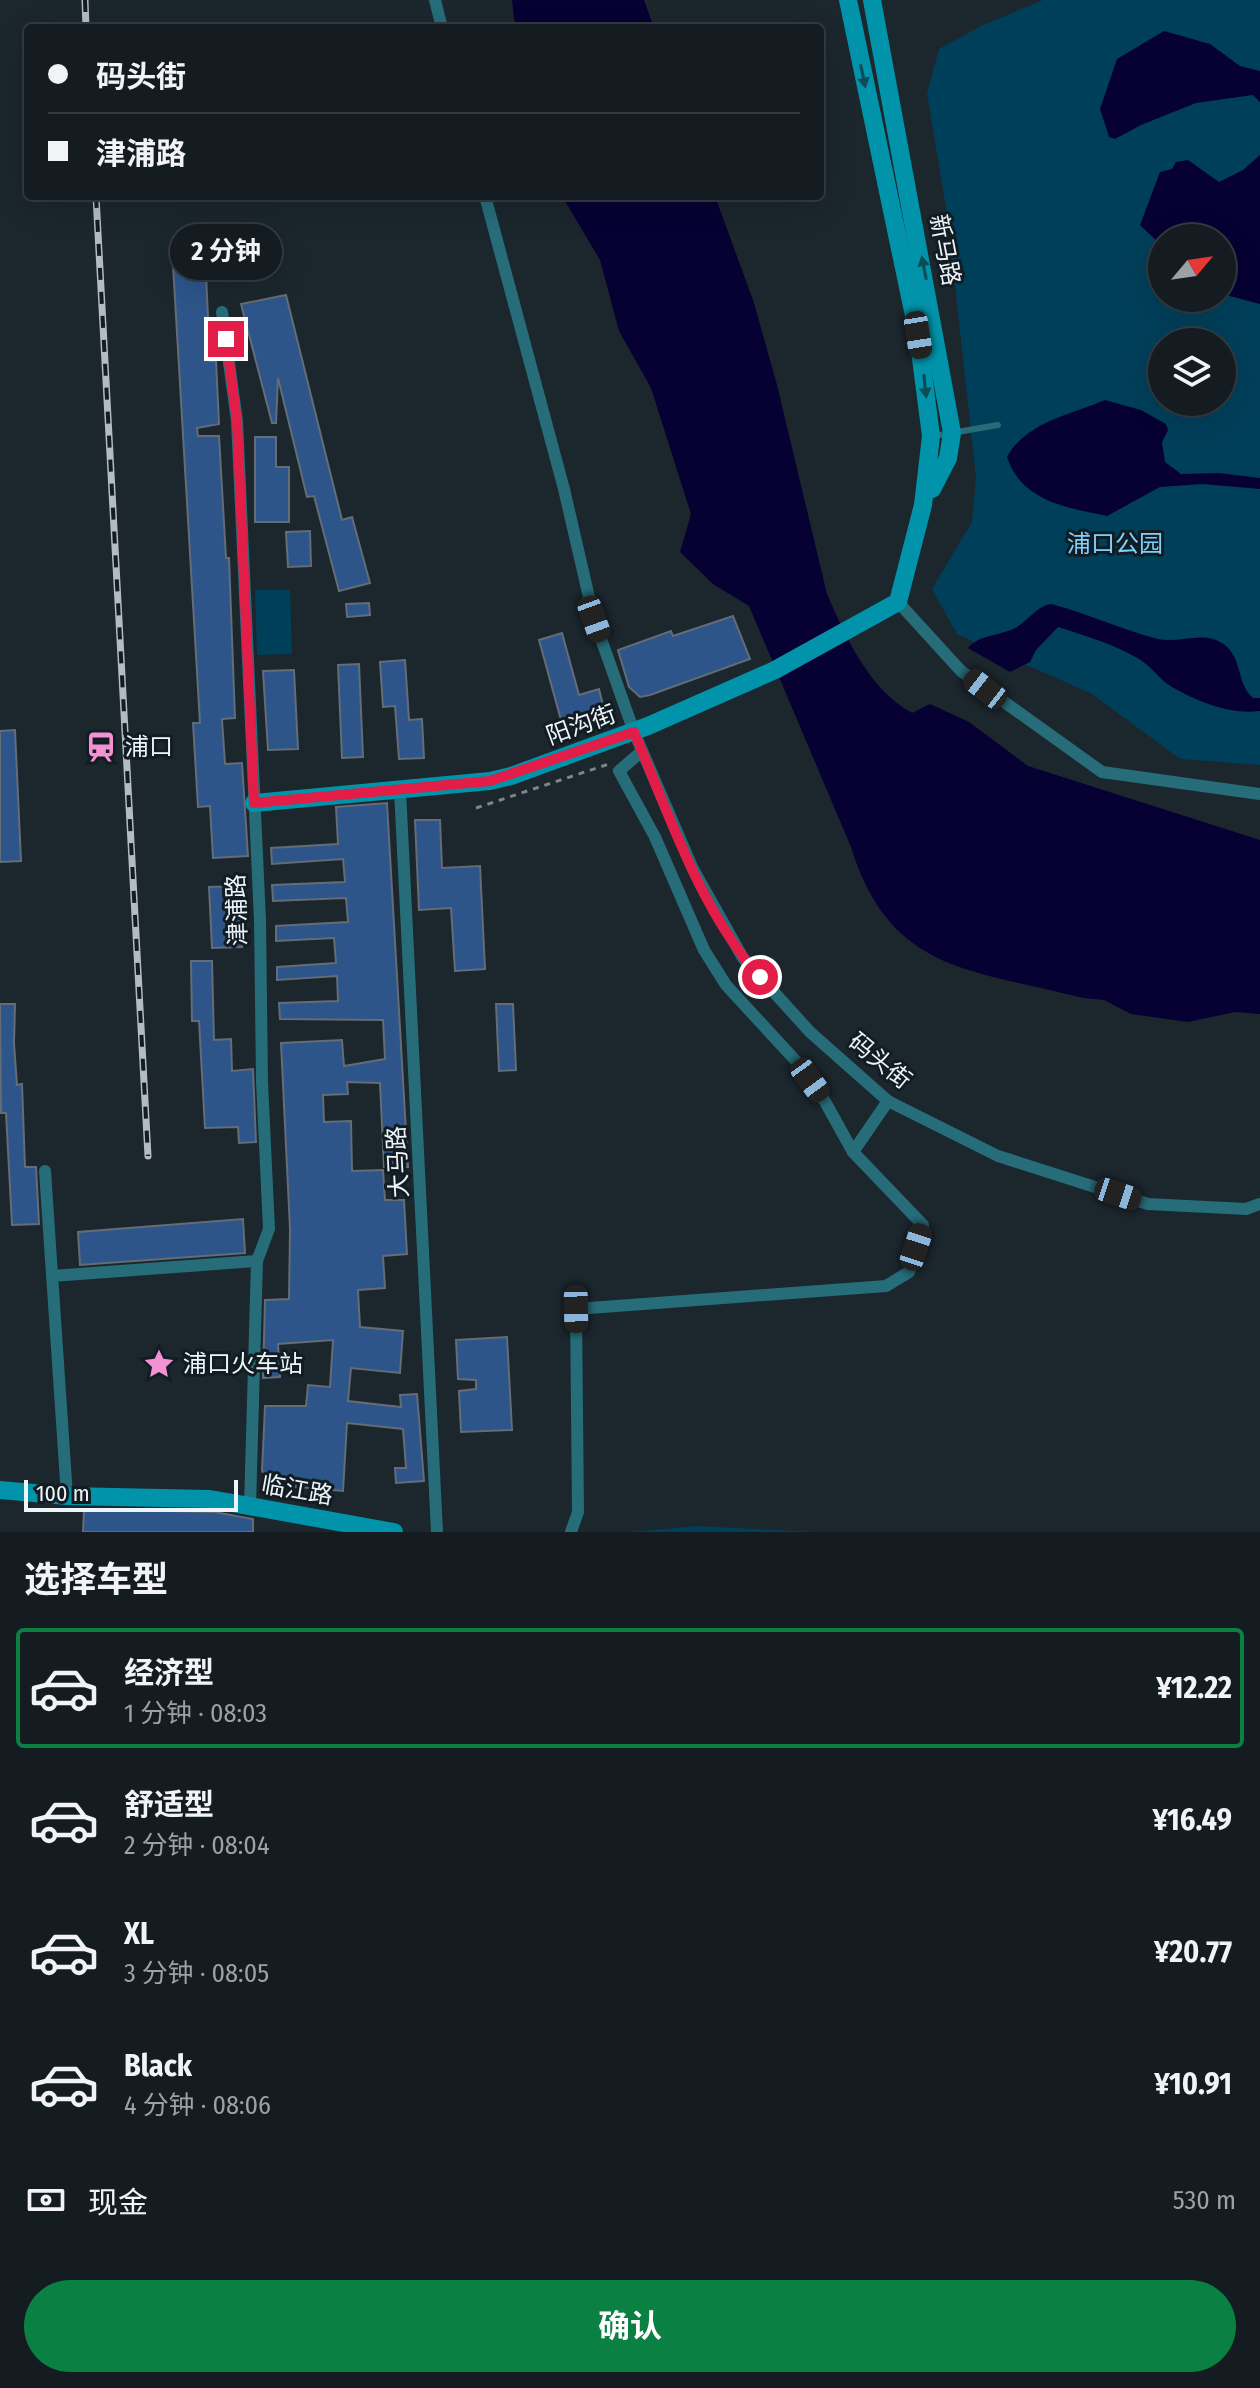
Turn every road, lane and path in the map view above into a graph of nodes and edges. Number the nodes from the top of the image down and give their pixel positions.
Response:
1 (435, 0) edge
2 (848, 0) edge
3 (872, 0) edge
4 (441, 24) edge
5 (486, 200) edge
6 (222, 312) dead end
7 (998, 425) dead end
8 (952, 433) junction
9 (931, 436) junction
10 (923, 505) junction
11 (898, 602) junction
12 (634, 732) junction
13 (642, 751) junction
14 (613, 762) dead end
15 (400, 790) junction
16 (1260, 794) edge
17 (254, 803) junction
18 (476, 808) dead end
19 (888, 1101) junction
20 (853, 1152) junction
21 (45, 1171) dead end
22 (1260, 1204) edge
23 (257, 1261) junction
24 (52, 1276) junction
25 (0, 1490) edge
26 (67, 1496) junction
27 (250, 1506) junction
28 (394, 1532) edge
29 (437, 1532) edge
30 (571, 1532) edge

1 - 4 street
2 -> 9 street, 新马路
8 -> 3 street, 新马路
5 - 12 street, 码头街
6 - 17 street, 津浦路
7 - 8 lane
8 - 9 lane
8 - 10 street, 新马路
9 - 10 street, 新马路
10 - 11 street, 新马路
11 - 12 street, 阳沟街
11 - 16 street
12 - 13 street, 码头街
12 - 15 street, 阳沟街
13 - 19 street, 码头街
13 - 20 street
14 - 18 path
15 - 17 street, 阳沟街
15 - 29 street, 大马路
17 - 23 street, 津浦路
19 - 20 street
19 - 22 street, 码头街
20 - 30 street
21 - 24 street
23 - 24 street
23 - 27 street, 津浦路
24 - 26 street
25 - 26 street, 临江路
26 - 27 street, 临江路
27 - 28 street, 临江路

